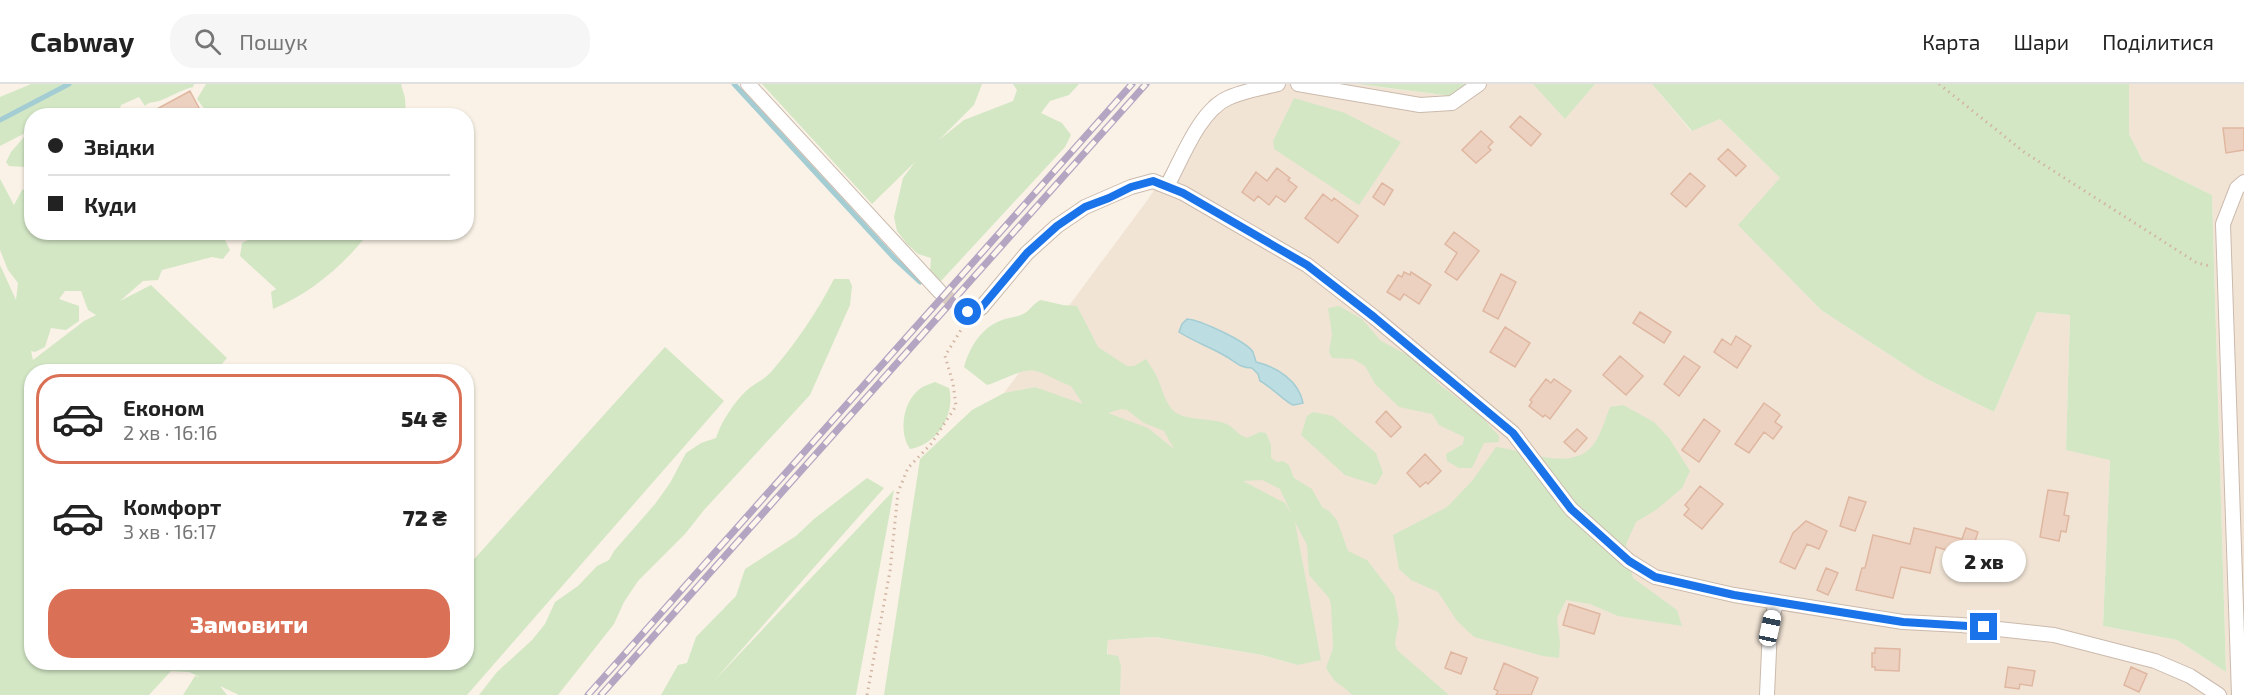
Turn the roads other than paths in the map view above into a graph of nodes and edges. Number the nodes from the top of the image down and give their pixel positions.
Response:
1 (748, 84) edge
2 (1278, 84) edge
3 (1298, 84) edge
4 (1479, 84) edge
5 (2240, 185) edge
6 (1167, 186) junction
7 (940, 292) tunnel mouth
8 (968, 312) road end
9 (1776, 602) junction
10 (1767, 695) edge
11 (2219, 695) edge
12 (2239, 695) edge

1 - 7 street
2 - 6 street
3 - 4 street
5 - 12 street
6 - 8 street
6 - 9 street
9 - 10 street
9 - 11 street

